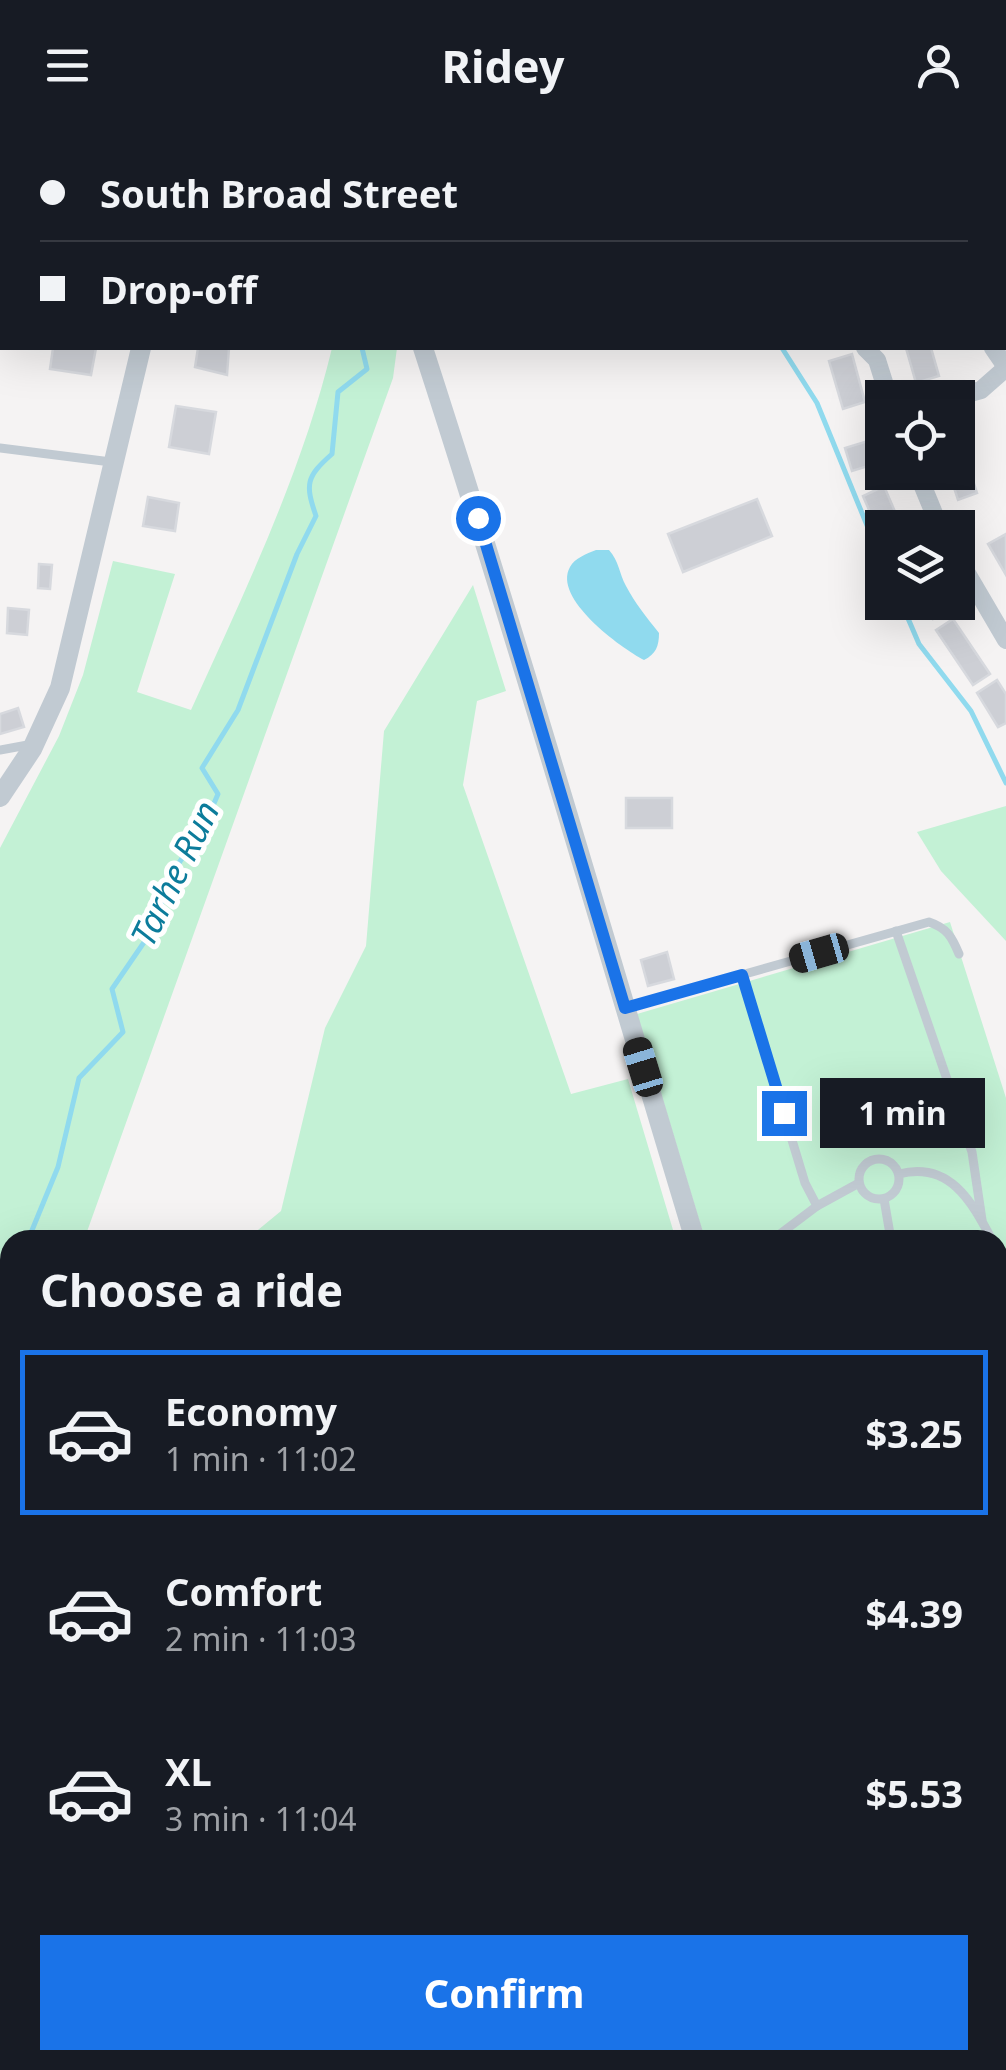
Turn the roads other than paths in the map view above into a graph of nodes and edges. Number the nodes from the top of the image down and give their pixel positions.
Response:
1 (141, 350) edge
2 (424, 350) edge
3 (867, 350) edge
4 (1006, 368) edge
5 (884, 380) edge
6 (975, 391) edge
7 (0, 448) edge
8 (114, 463) junction
9 (975, 587) edge
10 (1006, 640) edge
11 (36, 743) junction
12 (0, 750) edge
13 (0, 798) edge
14 (896, 932) junction
15 (958, 954) dead end
16 (742, 975) junction
17 (625, 1008) junction
18 (899, 1174) junction
19 (859, 1183) junction
20 (884, 1199) junction
21 (817, 1206) junction
22 (982, 1220) junction
23 (692, 1230) edge
24 (785, 1230) edge
25 (889, 1230) edge
26 (987, 1230) edge

1 - 8 street
2 - 17 street
3 - 5 street
4 - 6 street
7 - 8 lane
8 - 11 street
9 - 10 street
11 - 12 lane
11 - 13 street
14 - 15 lane
14 - 16 lane
14 - 22 lane
16 - 17 lane
16 - 21 lane
17 - 23 street
18 - 19 lane
18 - 20 lane
18 - 22 lane
19 - 20 lane
19 - 21 lane
20 - 25 lane
21 - 24 lane
22 - 26 lane

